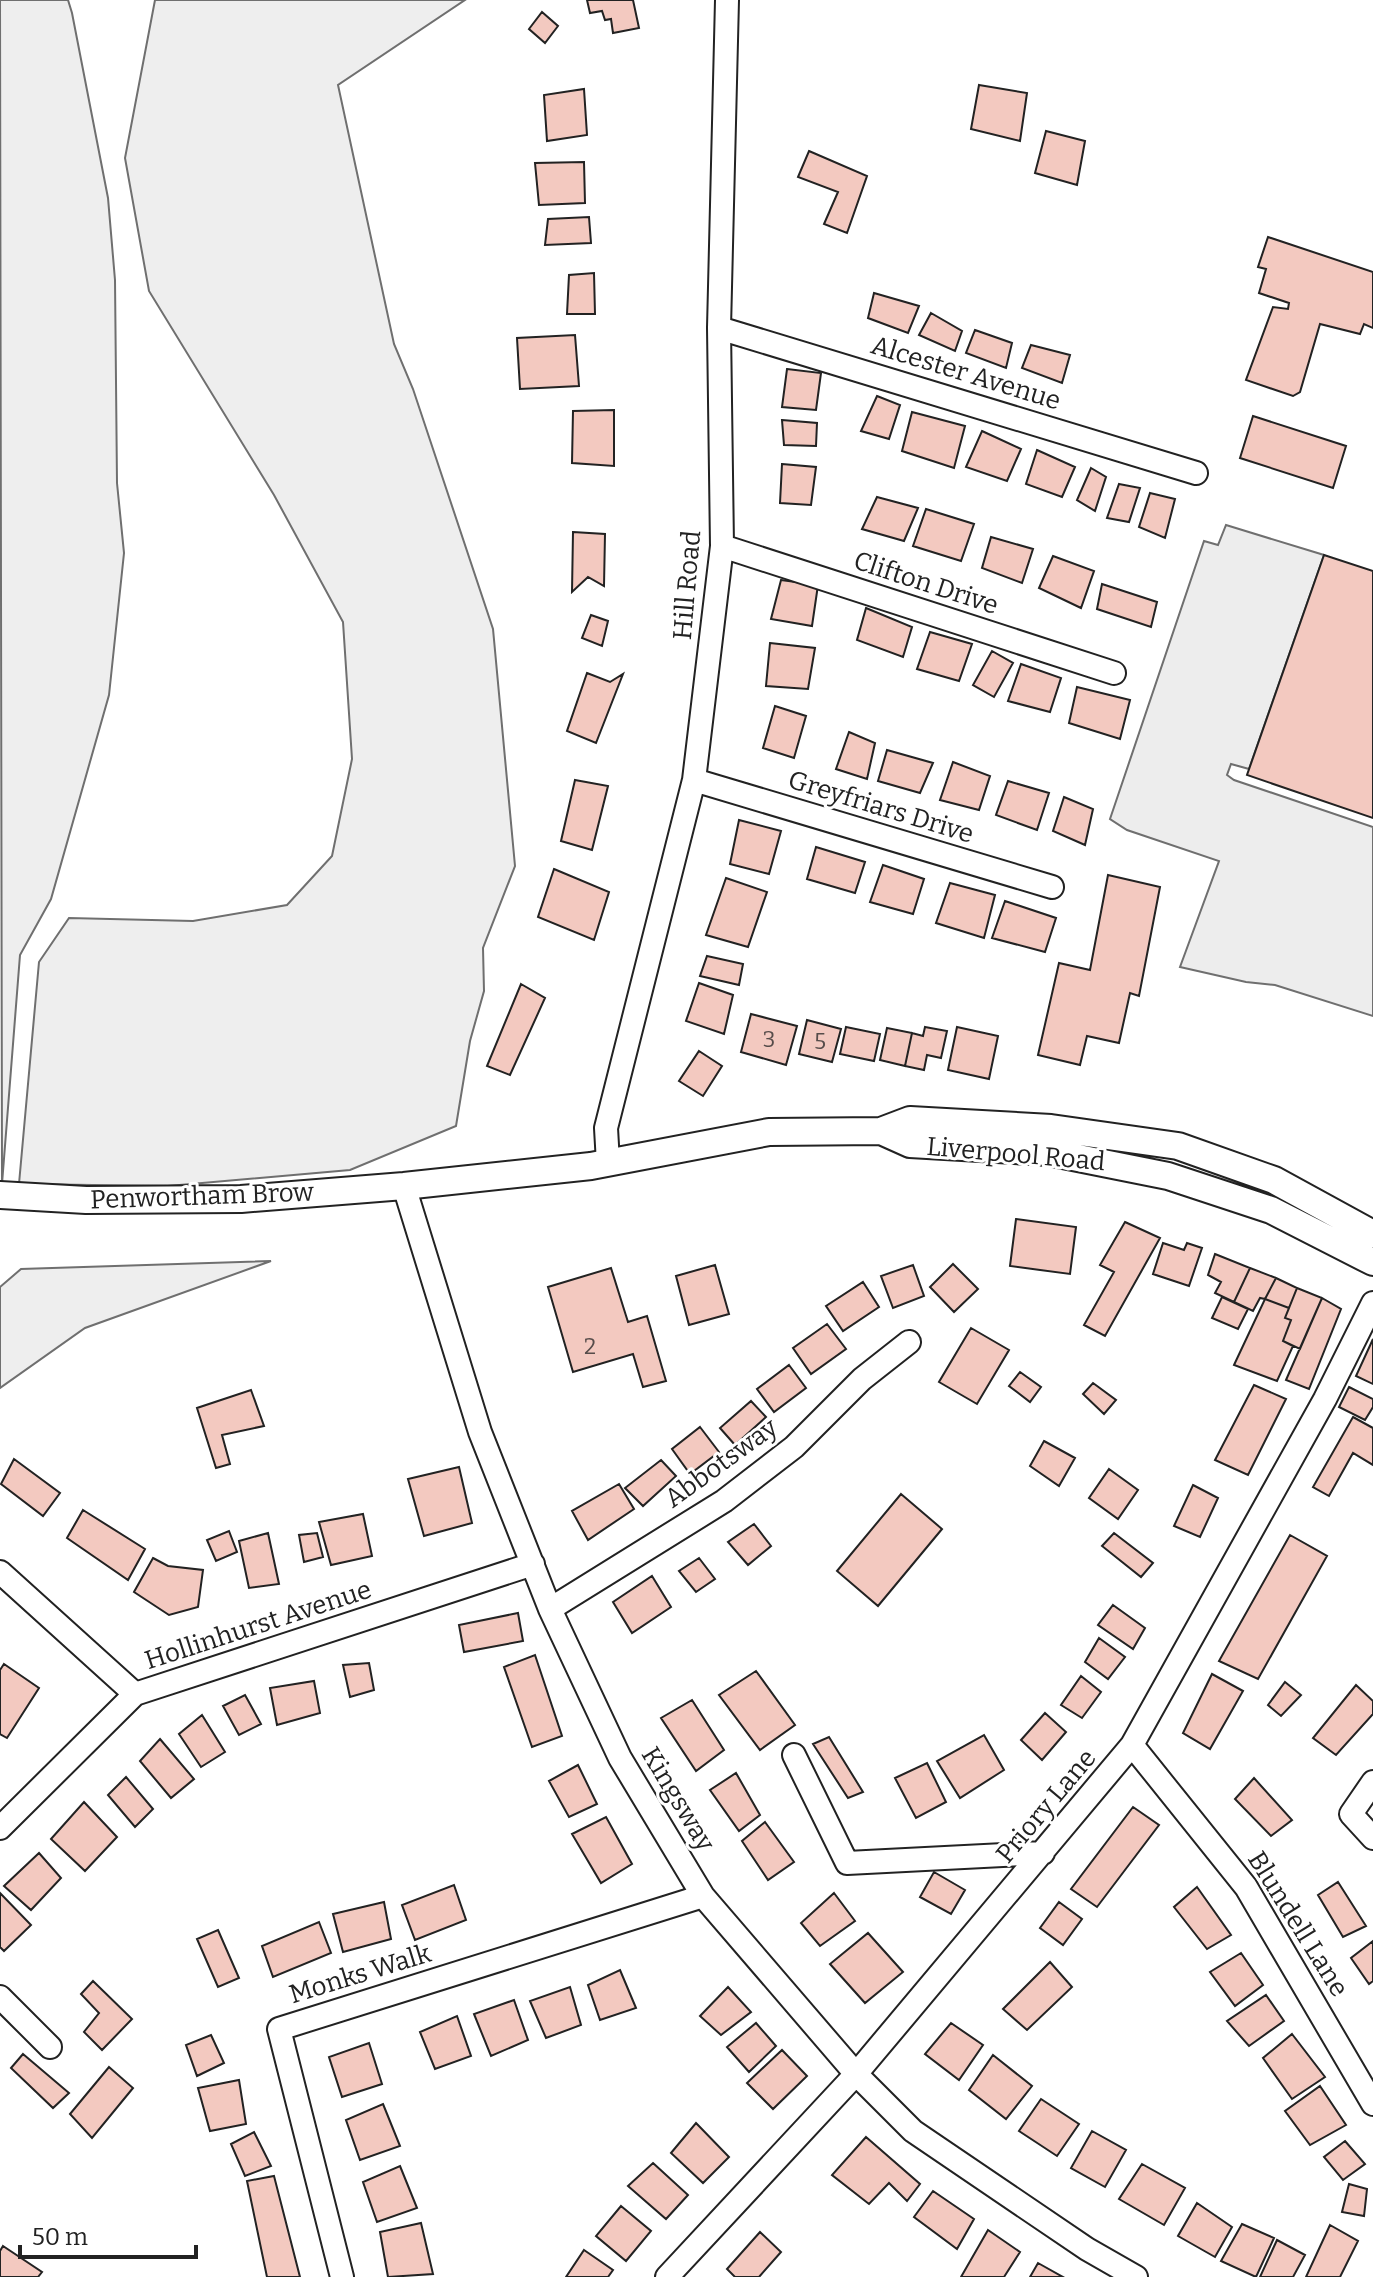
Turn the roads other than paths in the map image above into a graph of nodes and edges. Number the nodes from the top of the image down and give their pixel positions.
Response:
1 (727, 0) edge
2 (719, 328) junction
3 (1196, 473) dead end
4 (722, 546) junction
5 (1114, 673) dead end
6 (694, 780) junction
7 (1052, 887) dead end
8 (881, 1131) junction
9 (608, 1163) junction
10 (404, 1186) junction
11 (0, 1195) edge
12 (1373, 1234) edge
13 (1373, 1262) edge
14 (1373, 1303) edge
15 (909, 1342) dead end
16 (533, 1564) junction
17 (0, 1572) edge
18 (550, 1609) junction
19 (135, 1694) junction
20 (1132, 1745) junction
21 (794, 1755) dead end
22 (1373, 1782) edge
23 (0, 1828) edge
24 (1373, 1838) edge
25 (1043, 1853) junction
26 (703, 1896) junction
27 (0, 1997) edge
28 (50, 2047) dead end
29 (856, 2074) junction
30 (1373, 2104) edge
31 (342, 2277) edge
32 (667, 2277) edge
33 (1136, 2277) edge

1 - 2 street, Hill Road
2 - 3 street, Alcester Avenue
2 - 4 street, Hill Road
4 - 5 street, Clifton Drive
4 - 6 street, Hill Road
6 - 7 street, Greyfriars Drive
6 - 9 street, Hill Road
8 - 9 street, Liverpool Road
8 - 12 street, Liverpool Road
8 - 13 street, Liverpool Road
9 - 10 street, Liverpool Road
10 - 11 street, Penwortham Brow
10 - 16 street, Kingsway
14 - 20 street, Priory Lane
15 - 18 street, Abbotsway
16 - 18 street, Kingsway
16 - 19 street, Hollinhurst Avenue
17 - 19 street
18 - 26 street, Kingsway
19 - 23 street, Hollinhurst Avenue
20 - 25 street, Priory Lane
20 - 30 street, Blundell Lane
21 - 25 street
22 - 24 street
25 - 29 street, Priory Lane
26 - 29 street, Kingsway
26 - 31 street, Monks Walk
27 - 28 street
29 - 32 street, Priory Lane
29 - 33 street, Kingsway

